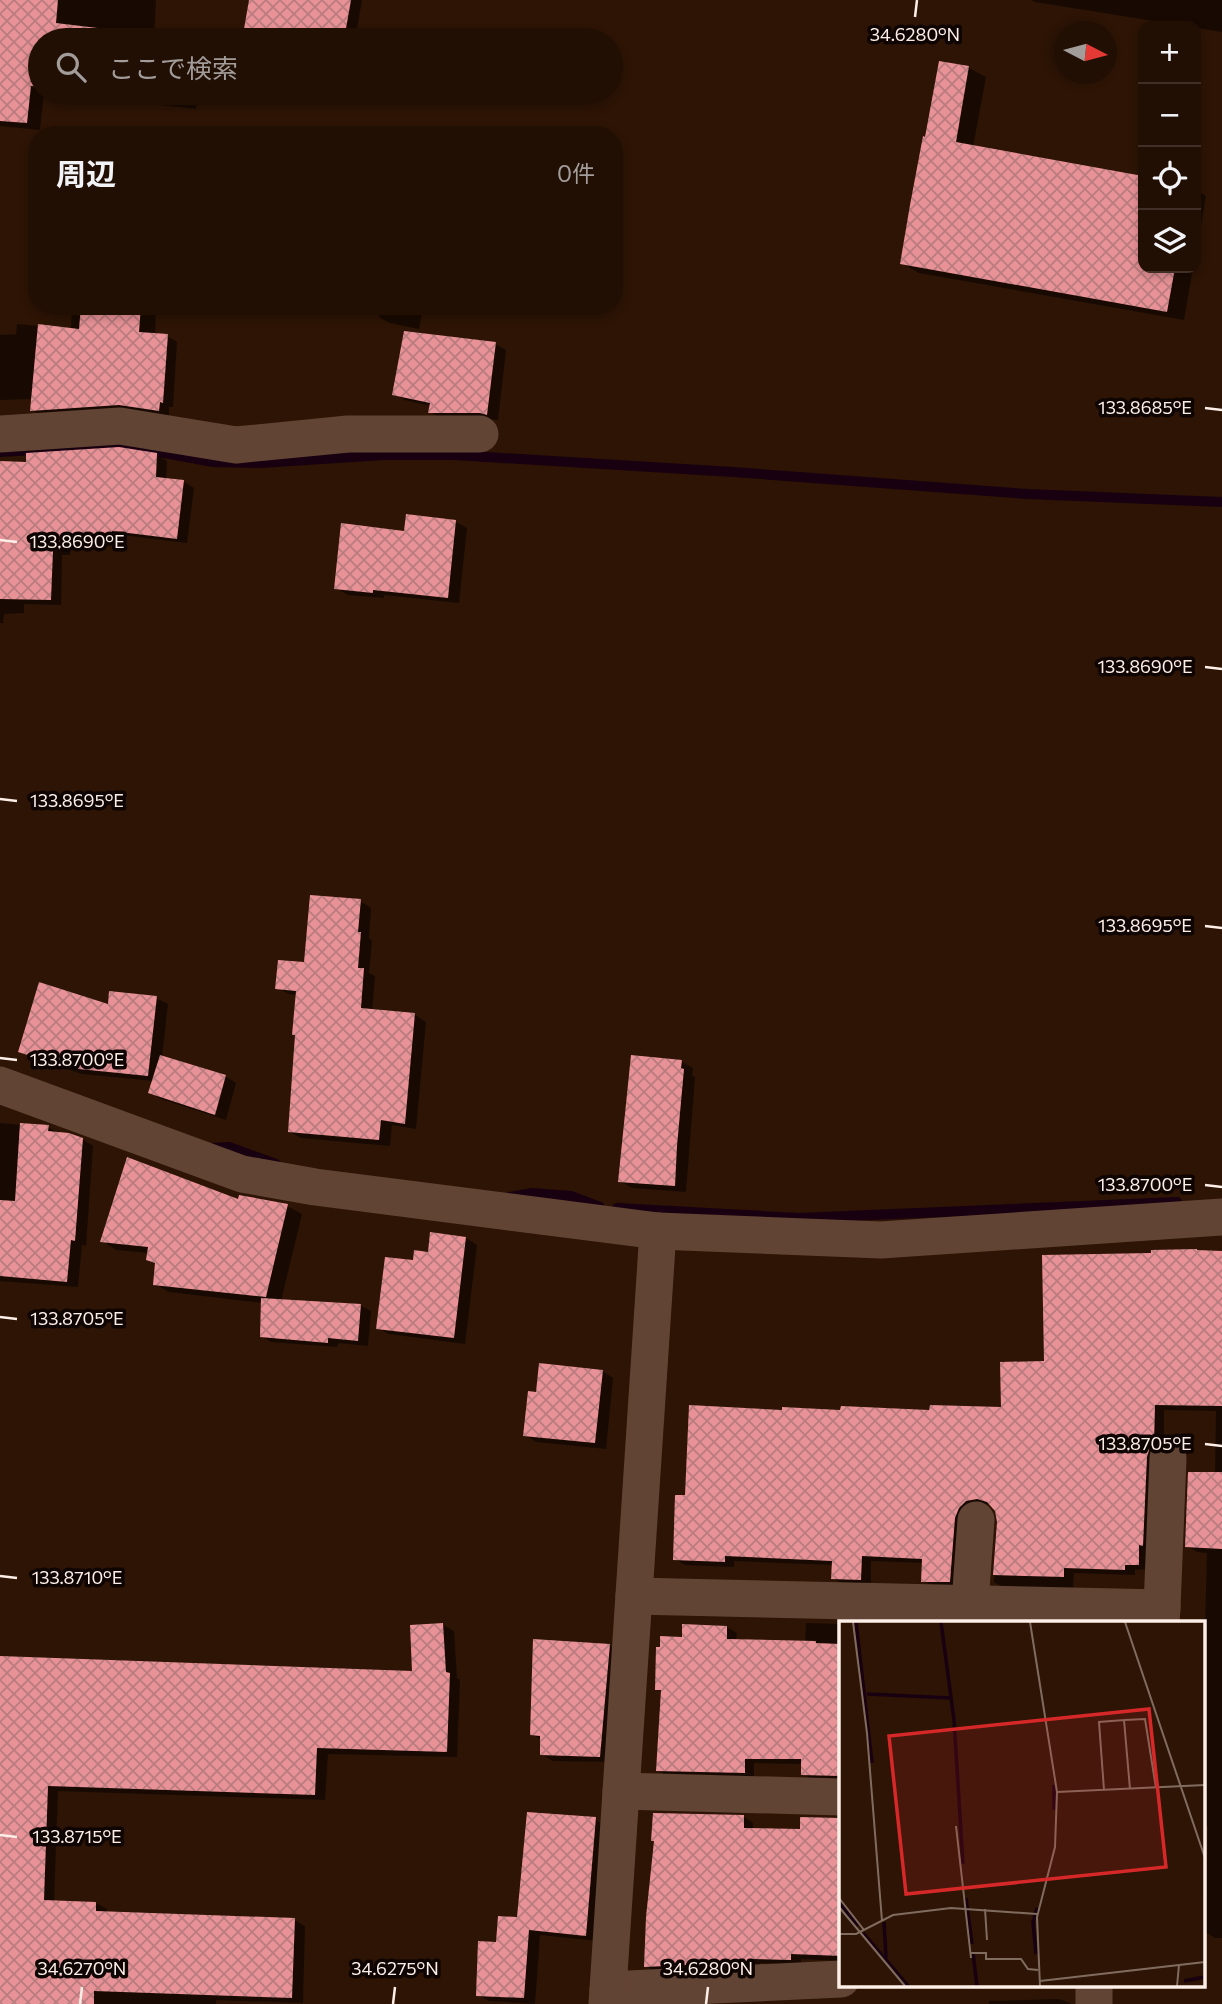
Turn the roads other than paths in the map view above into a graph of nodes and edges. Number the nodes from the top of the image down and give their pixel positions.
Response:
1 (0, 434) edge
2 (480, 435) dead end
3 (0, 1085) edge
4 (1222, 1217) edge
5 (659, 1231) junction
6 (1168, 1458) dead end
7 (976, 1520) dead end
8 (634, 1595) junction
9 (970, 1603) junction
10 (1162, 1615) edge
11 (621, 1791) junction
12 (839, 1797) edge
13 (839, 1979) edge
14 (1094, 1986) edge
15 (607, 1997) edge
16 (1094, 2004) edge

1 - 2 street
3 - 5 street
4 - 5 street
5 - 8 street
6 - 10 street
7 - 9 street
8 - 9 street
8 - 11 street
9 - 10 street
11 - 12 street
11 - 15 street
13 - 15 street
14 - 16 street

